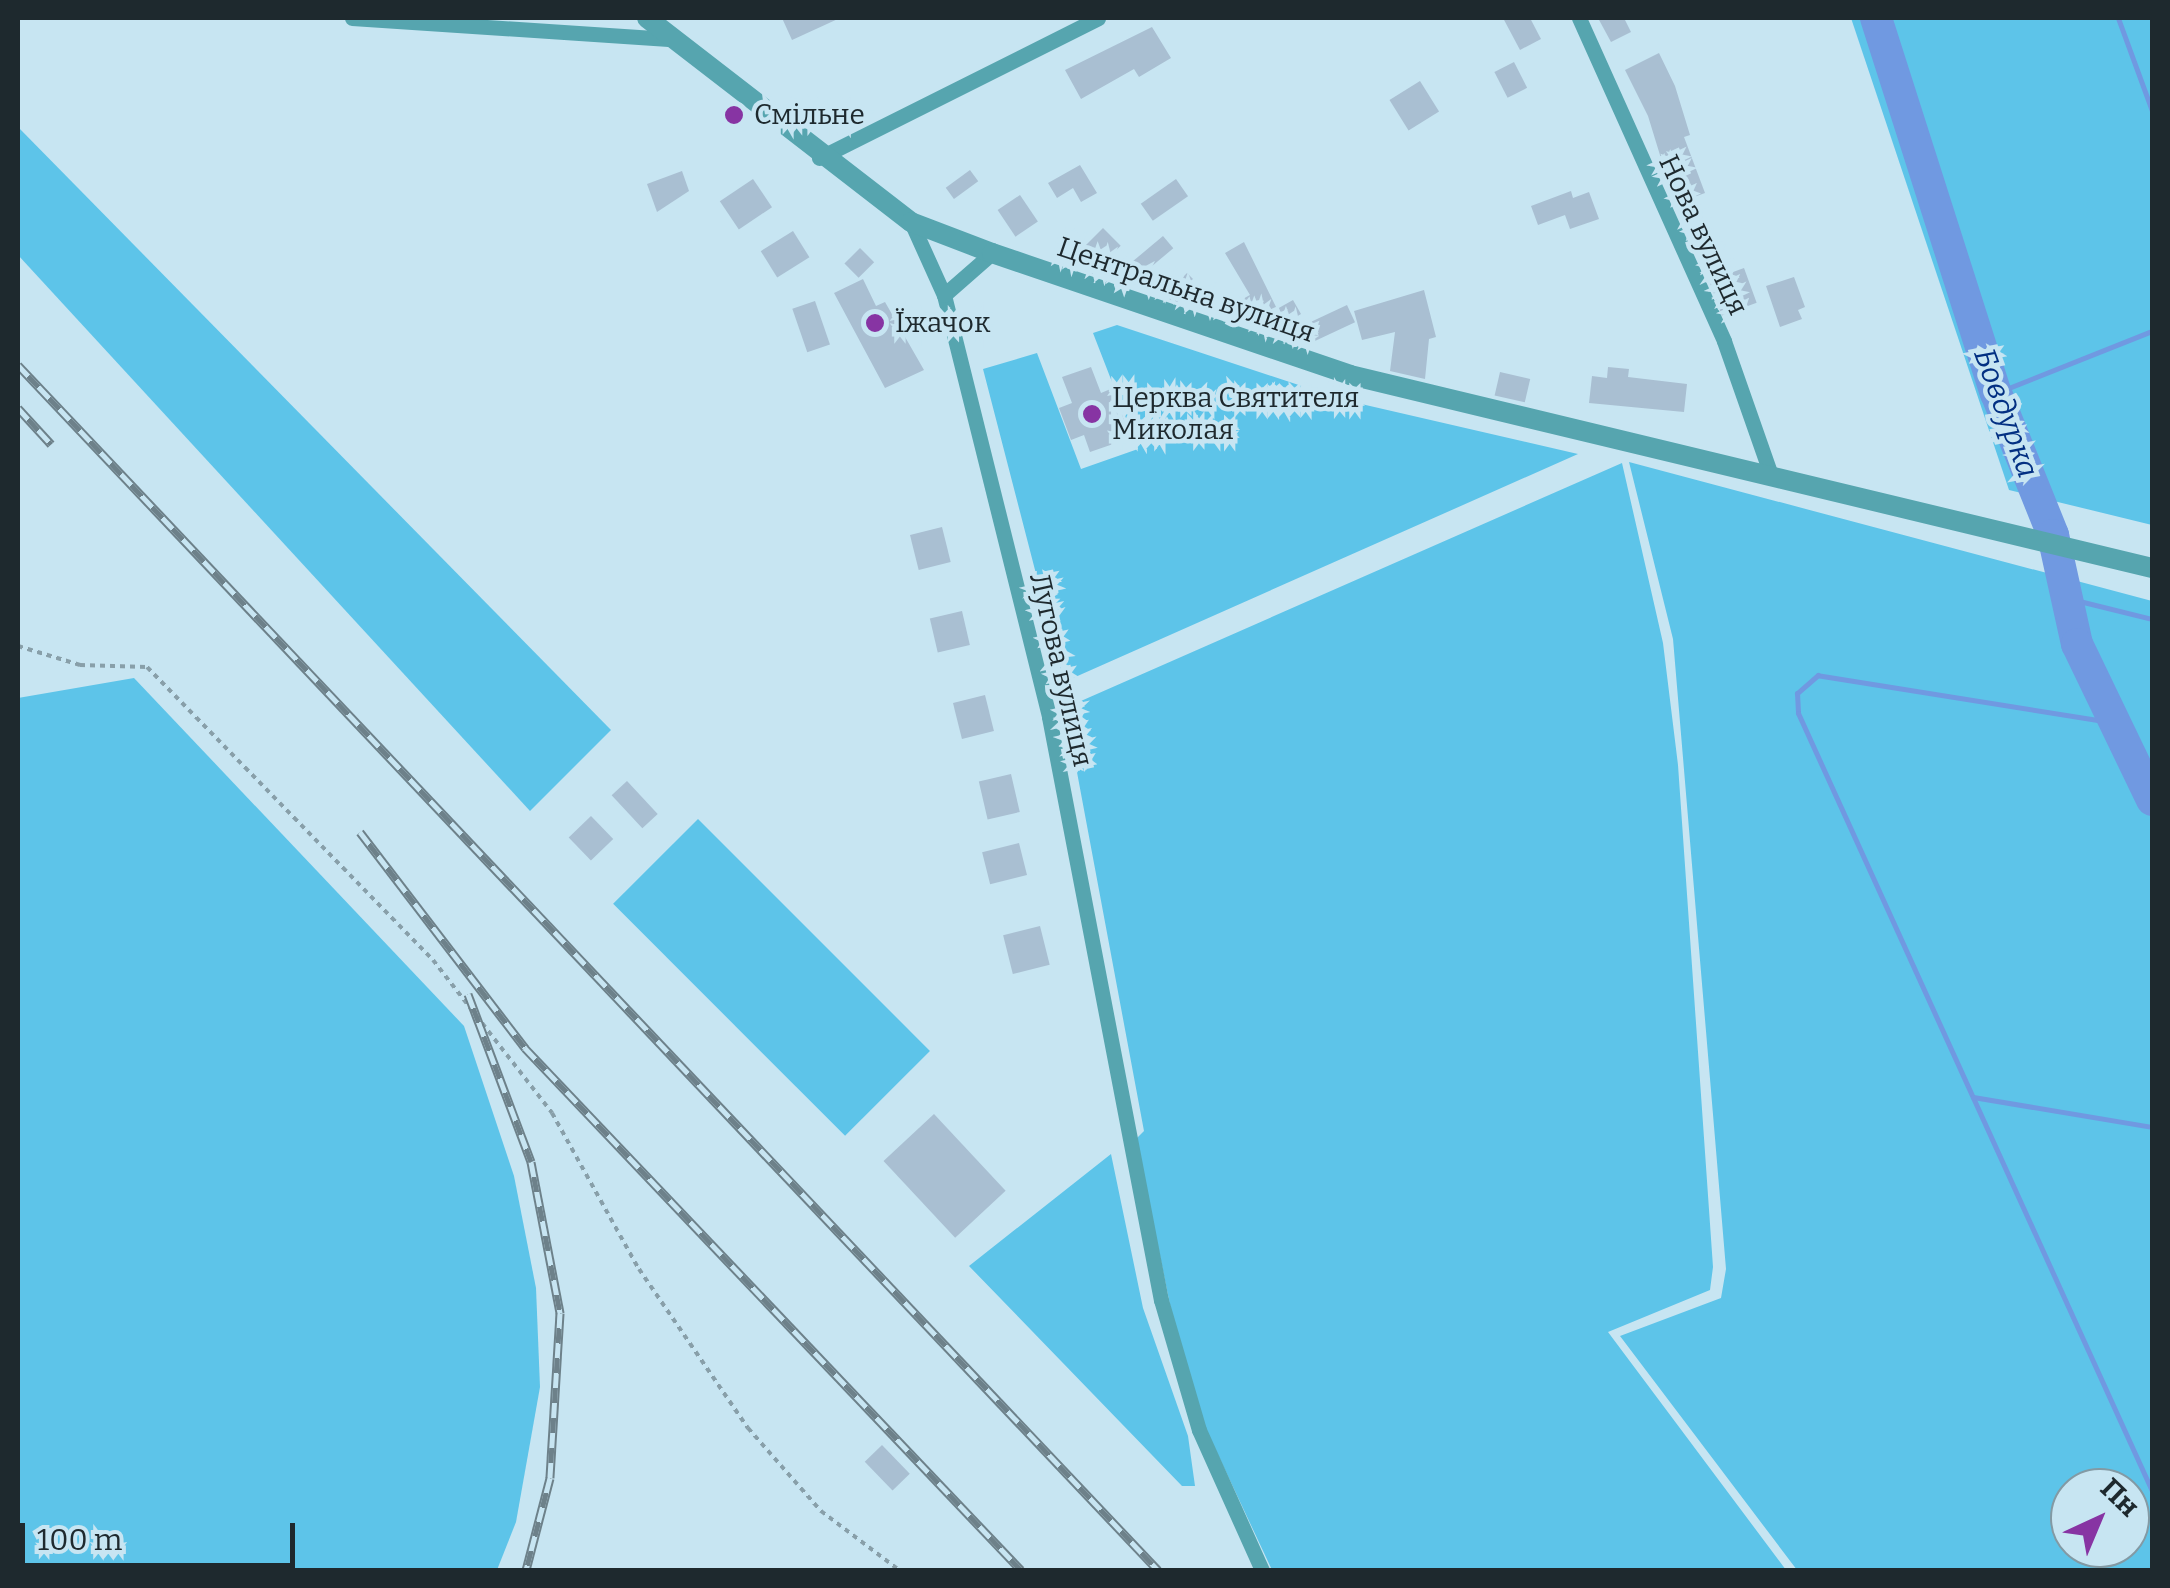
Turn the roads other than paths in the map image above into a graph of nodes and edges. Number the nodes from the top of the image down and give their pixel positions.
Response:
1 (352, 18) edge
2 (646, 18) edge
3 (1098, 18) edge
4 (1578, 18) edge
5 (672, 39) junction
6 (819, 158) junction
7 (911, 222) junction
8 (992, 252) junction
9 (944, 295) junction
10 (1772, 478) junction
11 (2152, 568) edge
12 (1262, 1570) edge

1 - 5 street
2 - 5 street, Центральна вулиця
3 - 6 street
4 - 10 street, Нова вулиця
5 - 6 street, Центральна вулиця
6 - 7 street, Центральна вулиця
7 - 8 street, Центральна вулиця
7 - 9 street, Лугова вулиця
8 - 9 street
8 - 10 street, Центральна вулиця
9 - 12 street, Лугова вулиця
10 - 11 street, Центральна вулиця

